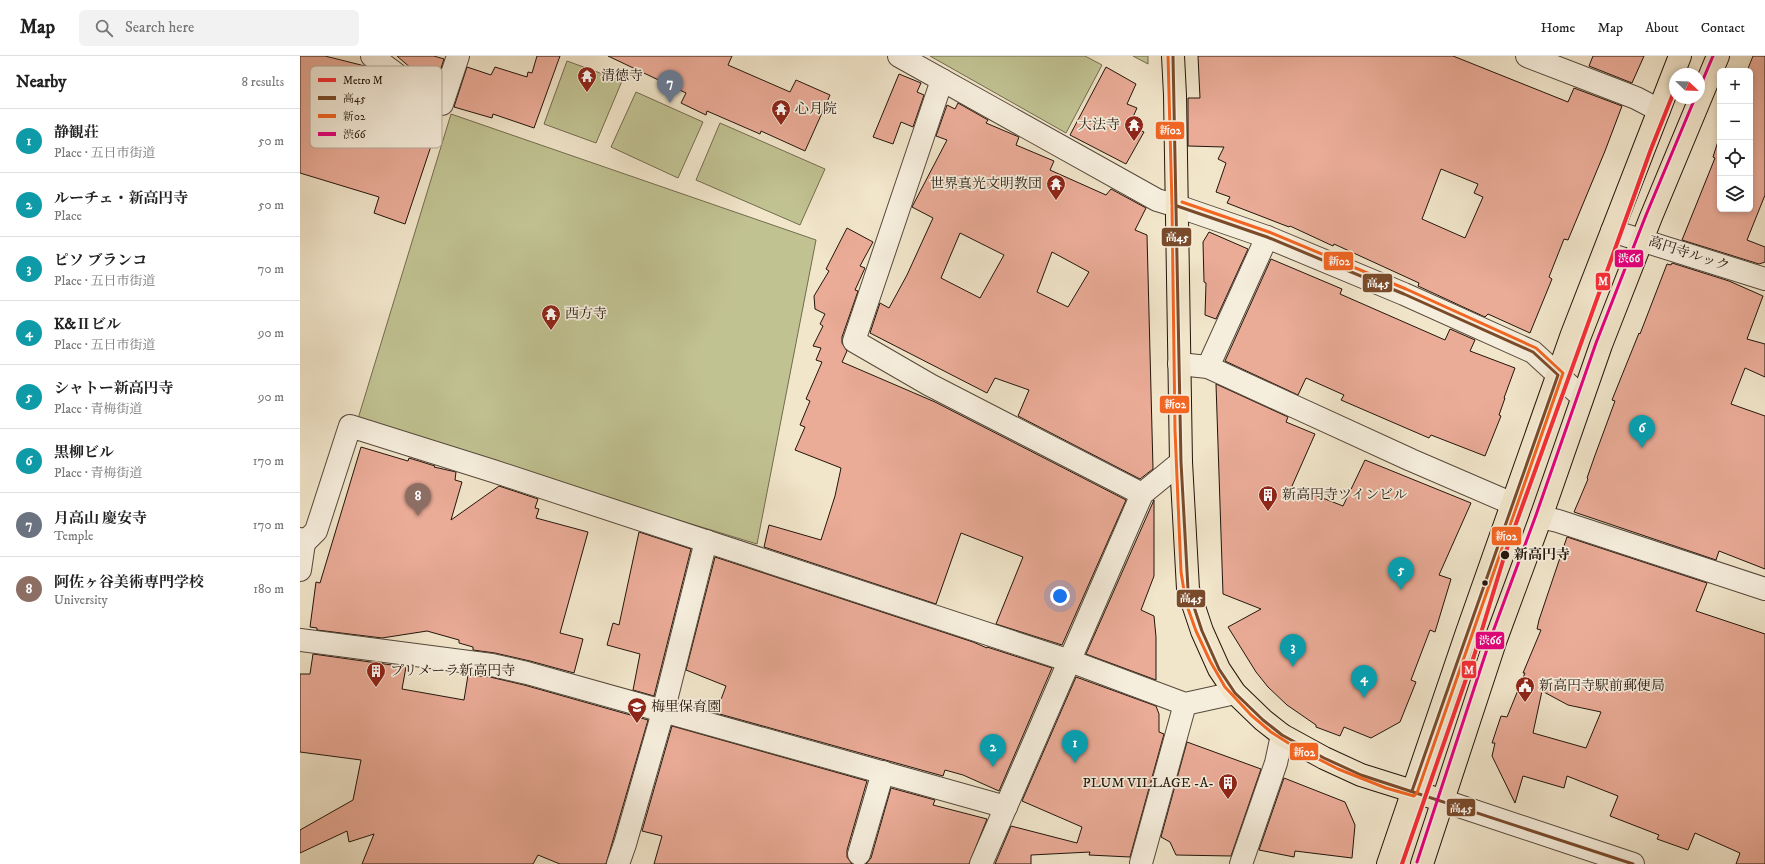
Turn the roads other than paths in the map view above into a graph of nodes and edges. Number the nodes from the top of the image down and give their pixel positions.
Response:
1 (372, 56) edge
2 (458, 56) edge
3 (899, 56) edge
4 (1173, 56) edge
5 (1527, 56) edge
6 (1680, 56) edge
7 (1718, 56) edge
8 (385, 66) edge
9 (942, 80) junction
10 (442, 104) edge
11 (1659, 110) junction
12 (1178, 206) junction
13 (1612, 231) junction
14 (1267, 237) junction
15 (1643, 239) junction
16 (1765, 279) edge
17 (1179, 364) junction
18 (1208, 367) junction
19 (1558, 375) junction
20 (1582, 397) junction
21 (1181, 462) junction
22 (1142, 494) junction
23 (1513, 504) junction
24 (1541, 517) junction
25 (302, 541) edge
26 (706, 541) junction
27 (300, 570) edge
28 (1765, 589) edge
29 (300, 640) edge
30 (1070, 662) junction
31 (1235, 693) junction
32 (1185, 704) junction
33 (663, 712) junction
34 (1282, 735) junction
35 (883, 772) junction
36 (1412, 791) junction
37 (1444, 801) junction
38 (1006, 807) junction
39 (859, 854) dead end
40 (1141, 863) dead end
41 (618, 864) edge
42 (981, 864) edge
43 (1241, 864) edge
44 (1388, 864) edge
45 (1422, 864) edge
46 (1634, 864) edge

1 - 8 street
2 - 10 street
3 - 9 street
4 - 12 main road
5 - 11 street
6 - 11 main road
7 - 15 main road
9 - 12 street
9 - 22 street
11 - 13 main road
12 - 14 street
12 - 17 main road
13 - 15 street, 高円寺ルック
13 - 19 main road
14 - 18 street
14 - 19 street
15 - 16 street, 高円寺ルック
15 - 20 main road
17 - 18 street
17 - 21 main road
18 - 23 street
19 - 20 street
19 - 23 main road
20 - 24 main road
21 - 22 street
21 - 31 main road
22 - 30 street
23 - 36 main road
24 - 28 street
24 - 37 main road
25 - 26 street
25 - 27 street
26 - 30 street
26 - 33 street
29 - 33 street
30 - 32 street
30 - 38 street
31 - 32 street
31 - 34 main road
32 - 40 street
33 - 35 street
33 - 41 street
34 - 36 main road
34 - 43 street
35 - 38 street
35 - 39 street
36 - 37 main road
36 - 44 main road
37 - 45 main road
37 - 46 street
38 - 42 street

